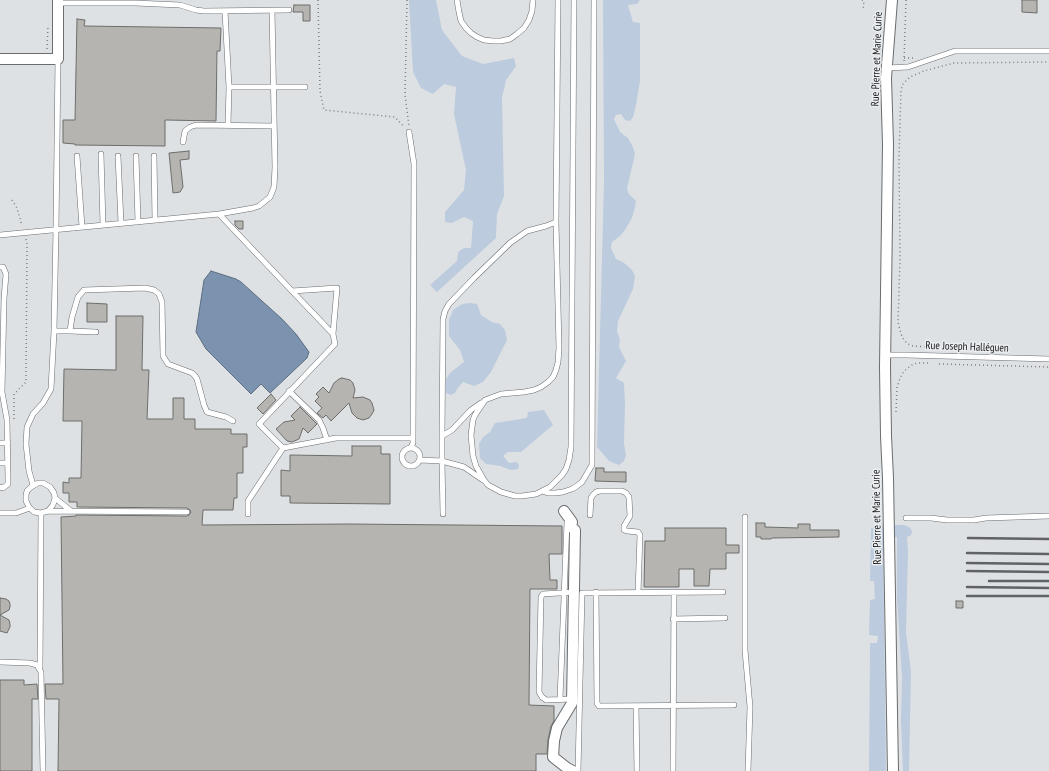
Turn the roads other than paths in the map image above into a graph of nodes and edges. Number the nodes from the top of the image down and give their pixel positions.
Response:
1 (457, 0) edge
2 (533, 0) edge
3 (558, 0) edge
4 (574, 0) edge
5 (594, 0) edge
6 (892, 0) edge
7 (58, 1) edge
8 (134, 2) edge
9 (272, 10) junction
10 (288, 10) dead end
11 (225, 11) junction
12 (1049, 51) edge
13 (0, 59) edge
14 (58, 59) junction
15 (887, 68) junction
16 (229, 87) junction
17 (274, 87) junction
18 (305, 87) dead end
19 (228, 125) junction
20 (274, 126) junction
21 (409, 132) road end
22 (183, 142) dead end
23 (101, 154) dead end
24 (77, 156) dead end
25 (118, 156) dead end
26 (136, 156) dead end
27 (154, 156) dead end
28 (219, 214) junction
29 (154, 220) junction
30 (138, 222) junction
31 (556, 222) junction
32 (121, 223) junction
33 (103, 225) junction
34 (82, 227) junction
35 (56, 229) junction
36 (0, 235) edge
37 (0, 267) edge
38 (292, 291) junction
39 (54, 331) junction
40 (70, 331) junction
41 (96, 332) dead end
42 (333, 334) junction
43 (885, 355) junction
44 (1049, 359) edge
45 (289, 391) junction
46 (2, 398) edge
47 (486, 400) junction
48 (0, 420) edge
49 (7, 420) junction
50 (234, 421) dead end
51 (442, 436) junction
52 (413, 438) junction
53 (327, 440) junction
54 (0, 443) edge
55 (8, 443) junction
56 (411, 447) junction
57 (283, 448) junction
58 (420, 460) junction
59 (442, 461) junction
60 (0, 463) edge
61 (8, 463) junction
62 (484, 480) junction
63 (33, 485) junction
64 (0, 488) edge
65 (542, 492) junction
66 (55, 498) junction
67 (30, 508) junction
68 (48, 510) junction
69 (70, 511) junction
70 (187, 512) dead end
71 (0, 513) edge
72 (41, 513) junction
73 (566, 513) dead end
74 (248, 514) dead end
75 (443, 514) dead end
76 (590, 516) dead end
77 (1049, 516) edge
78 (745, 517) dead end
79 (906, 518) dead end
80 (596, 592) junction
81 (723, 592) dead end
82 (573, 593) junction
83 (638, 593) junction
84 (674, 593) junction
85 (725, 618) dead end
86 (673, 619) junction
87 (0, 662) edge
88 (40, 668) junction
89 (560, 699) junction
90 (576, 699) junction
91 (673, 705) junction
92 (734, 705) dead end
93 (636, 706) junction
94 (43, 771) edge
95 (573, 771) edge
96 (578, 771) edge
97 (637, 771) edge
98 (673, 771) edge
99 (748, 771) edge
100 (893, 771) edge

1 - 2 lane
3 - 31 lane
4 - 65 lane
5 - 65 lane
6 - 15 street, Rue Pierre et Marie Curie
7 - 8 lane
7 - 14 street
8 - 11 lane
9 - 10 lane
9 - 11 lane
9 - 17 lane
11 - 16 lane
12 - 15 lane
13 - 14 street
14 - 35 lane
15 - 43 street, Rue Pierre et Marie Curie
16 - 17 lane
16 - 19 lane
17 - 18 lane
17 - 20 lane
19 - 20 lane
19 - 22 lane
20 - 28 lane
21 - 52 lane
23 - 33 lane
24 - 34 lane
25 - 32 lane
26 - 30 lane
27 - 29 lane
28 - 29 lane
28 - 38 lane
29 - 30 lane
30 - 32 lane
31 - 47 lane
31 - 51 lane
32 - 33 lane
33 - 34 lane
34 - 35 lane
35 - 36 lane
35 - 39 lane
37 - 46 lane
38 - 42 lane
38 - 42 lane
39 - 40 lane
39 - 63 lane
40 - 41 lane
40 - 50 lane
42 - 45 lane
43 - 44 lane, Rue Joseph Halléguen
43 - 100 street, Rue Pierre et Marie Curie
45 - 53 lane
45 - 57 lane
46 - 49 lane
47 - 51 lane
47 - 62 lane
48 - 49 lane
49 - 55 lane
51 - 59 lane
52 - 53 lane
52 - 56 lane
53 - 57 lane
54 - 55 lane
55 - 61 lane
56 - 58 lane
56 - 58 lane
57 - 74 lane
58 - 59 lane
59 - 62 lane
59 - 75 lane
60 - 61 lane
61 - 64 lane
62 - 65 lane
63 - 66 lane
63 - 67 lane
66 - 68 lane
66 - 69 lane
67 - 71 lane
67 - 72 lane
68 - 69 lane
68 - 72 lane
69 - 70 lane
72 - 88 lane
73 - 82 street
76 - 83 lane
77 - 79 lane
78 - 99 lane
80 - 82 lane
80 - 83 lane
80 - 93 lane
81 - 84 lane
82 - 89 lane
82 - 89 lane
82 - 90 street
83 - 84 lane
84 - 86 lane
85 - 86 lane
86 - 91 lane
87 - 88 lane
88 - 94 lane
89 - 90 lane
90 - 95 street
90 - 96 lane
91 - 92 lane
91 - 93 lane
91 - 98 lane
93 - 97 lane

